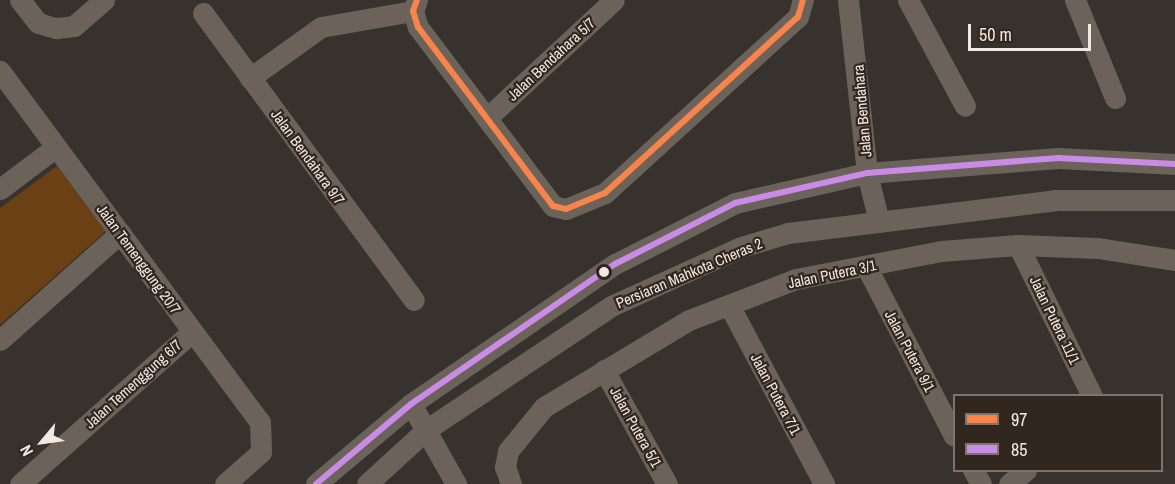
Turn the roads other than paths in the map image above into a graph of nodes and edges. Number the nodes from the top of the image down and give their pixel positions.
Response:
1 (20, 0) edge
2 (104, 0) edge
3 (614, 0) edge
4 (848, 0) edge
5 (908, 0) edge
6 (1075, 0) edge
7 (415, 5) edge
8 (800, 9) edge
9 (203, 13) dead end
10 (0, 71) edge
11 (250, 78) junction
12 (1115, 98) dead end
13 (965, 106) dead end
14 (487, 118) junction
15 (56, 147) junction
16 (1175, 164) edge
17 (867, 173) junction
18 (0, 189) edge
19 (1175, 200) edge
20 (879, 222) junction
21 (120, 233) junction
22 (1018, 245) junction
23 (1171, 258) edge
24 (866, 266) junction
25 (414, 300) dead end
26 (729, 305) junction
27 (192, 332) junction
28 (0, 340) edge
29 (604, 370) junction
30 (1091, 394) edge
31 (411, 404) junction
32 (426, 430) junction
33 (953, 434) edge
34 (1025, 472) edge
35 (20, 484) edge
36 (225, 484) edge
37 (316, 484) edge
38 (367, 484) edge
39 (456, 484) edge
40 (511, 484) edge
41 (667, 484) edge
42 (824, 484) edge
43 (1009, 484) edge

1 - 2 street
3 - 14 street, Jalan Bendahara 5/7
4 - 17 street, Jalan Bendahara
5 - 13 street
6 - 12 street
7 - 11 street
7 - 14 street
8 - 14 street
9 - 11 street, Jalan Bendahara 9/7
10 - 15 street, Jalan Temenggung 20/7
11 - 25 street, Jalan Bendahara 9/7
15 - 18 street
15 - 21 street, Jalan Temenggung 20/7
16 - 17 street
17 - 20 street, Jalan Bendahara
17 - 31 street
19 - 20 street, Persiaran Mahkota Cheras 2
20 - 32 street, Persiaran Mahkota Cheras 2
21 - 27 street, Jalan Temenggung 20/7
21 - 28 street
22 - 23 street, Jalan Putera 3/1
22 - 24 street, Jalan Putera 3/1
22 - 30 street, Jalan Putera 11/1
24 - 26 street, Jalan Putera 3/1
24 - 33 street, Jalan Putera 9/1
26 - 29 street, Jalan Putera 3/1
26 - 42 street, Jalan Putera 7/1
27 - 35 street, Jalan Temenggung 6/7
27 - 36 street, Jalan Temenggung 20/7
29 - 40 street, Jalan Putera 3/1
29 - 41 street, Jalan Putera 5/1
31 - 32 street
31 - 37 street
32 - 38 street, Persiaran Mahkota Cheras 2
32 - 39 street
34 - 43 street

